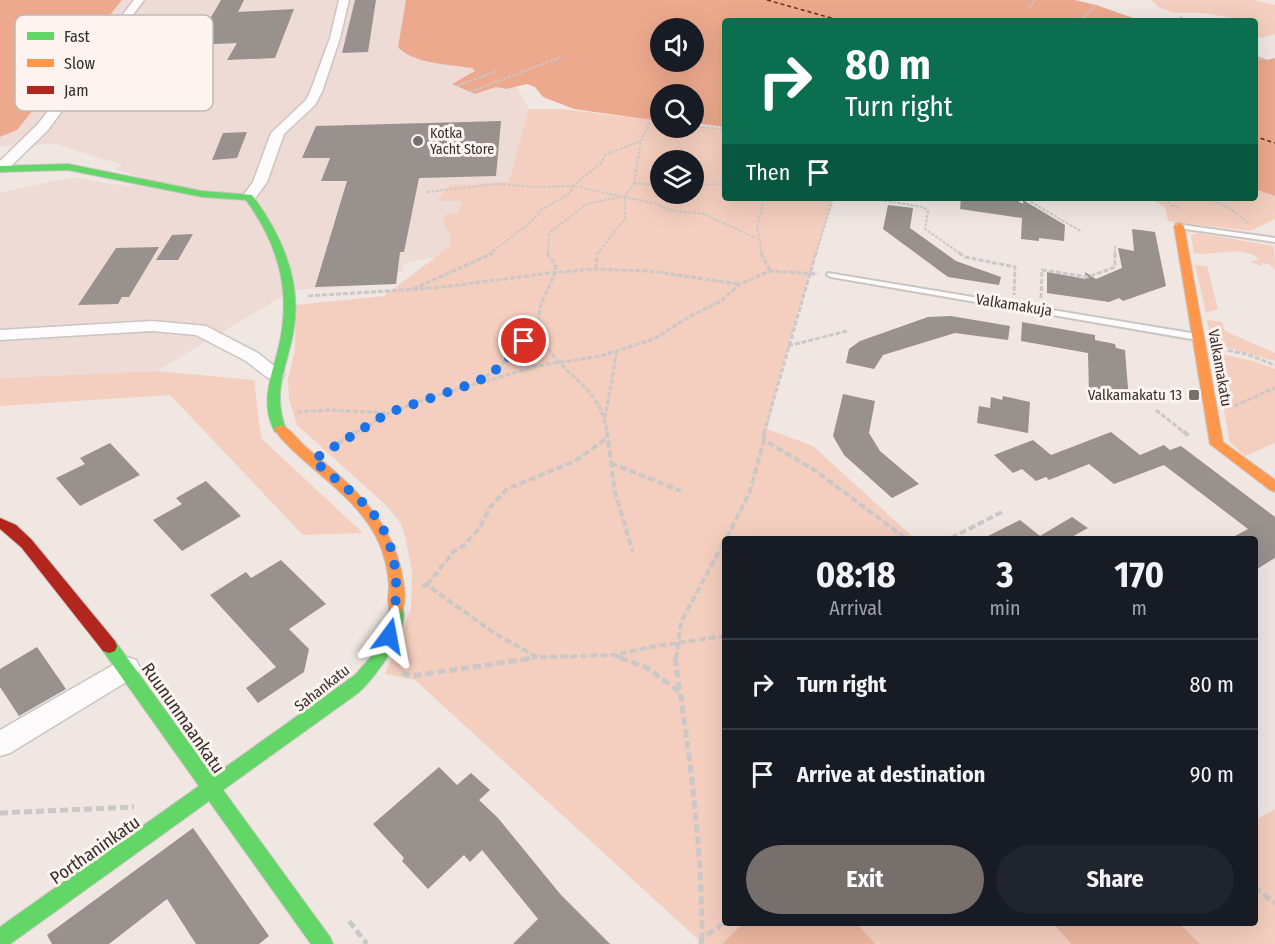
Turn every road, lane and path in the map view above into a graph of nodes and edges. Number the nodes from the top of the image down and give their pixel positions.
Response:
1 (139, 0) edge
2 (344, 0) edge
3 (1035, 0) edge
4 (1096, 5) dead end
5 (1029, 8) dead end
6 (128, 15) edge
7 (1180, 17) dead end
8 (1083, 18) edge
9 (1183, 18) edge
10 (561, 57) dead end
11 (1263, 58) dead end
12 (1258, 60) edge
13 (496, 71) dead end
14 (457, 86) dead end
15 (470, 92) dead end
16 (55, 111) edge
17 (650, 122) edge
18 (704, 127) edge
19 (722, 129) edge
20 (641, 141) junction
21 (1, 168) edge
22 (634, 183) junction
23 (650, 184) edge
24 (722, 184) edge
25 (704, 185) edge
26 (573, 186) junction
27 (428, 192) dead end
28 (625, 196) junction
29 (249, 197) junction
30 (763, 201) edge
31 (832, 201) edge
32 (886, 201) edge
33 (1030, 201) edge
34 (1214, 201) edge
35 (1179, 226) joint
36 (1083, 232) dead end
37 (1257, 233) junction
38 (756, 238) junction
39 (1275, 238) edge
40 (1115, 246) dead end
41 (596, 269) junction
42 (556, 271) junction
43 (770, 271) junction
44 (811, 273) junction
45 (831, 275) joint
46 (740, 284) junction
47 (410, 290) junction
48 (287, 299) junction
49 (1013, 305) junction
50 (1040, 309) junction
51 (536, 331) junction
52 (846, 331) dead end
53 (0, 335) edge
54 (1198, 340) junction
55 (788, 346) junction
56 (617, 351) junction
57 (558, 361) junction
58 (1275, 365) edge
59 (275, 374) junction
60 (477, 382) junction
61 (1275, 388) edge
62 (1156, 410) dead end
63 (388, 413) junction
64 (1212, 416) junction
65 (275, 417) junction
66 (605, 418) junction
67 (607, 438) junction
68 (764, 440) junction
69 (1195, 441) dead end
70 (313, 460) junction
71 (611, 463) junction
72 (1275, 487) edge
73 (681, 490) dead end
74 (1004, 511) dead end
75 (0, 523) edge
76 (728, 536) edge
77 (902, 536) edge
78 (955, 536) edge
79 (722, 546) edge
80 (633, 552) dead end
81 (427, 585) junction
82 (397, 590) junction
83 (722, 636) edge
84 (677, 643) junction
85 (615, 655) junction
86 (537, 657) junction
87 (376, 665) junction
88 (127, 668) junction
89 (681, 693) junction
90 (0, 744) edge
91 (211, 790) junction
92 (140, 806) dead end
93 (0, 813) edge
94 (1258, 890) edge
95 (1275, 903) edge
96 (722, 925) edge
97 (0, 939) edge
98 (702, 941) edge
99 (323, 944) edge

1 - 6 street
2 - 29 street
3 - 5 path
4 - 8 path
7 - 9 path
10 - 15 path
11 - 12 path
13 - 14 path
16 - 21 street
17 - 20 path
18 - 19 path
20 - 22 path
20 - 26 path
21 - 29 street
22 - 23 path
22 - 28 path
24 - 25 path
26 - 27 path
26 - 28 path
26 - 47 path
28 - 38 path
28 - 41 path
28 - 42 path
29 - 48 street
30 - 38 path
31 - 44 path
32 - 49 path
33 - 36 path
34 - 37 path
35 - 37 lane
35 - 54 street, Valkamakatu
37 - 39 lane
38 - 43 path
40 - 50 path
41 - 42 path
41 - 46 path
42 - 47 path
42 - 51 path
43 - 44 path
43 - 46 path
44 - 45 path
44 - 55 path
45 - 49 lane, Valkamakuja
46 - 56 path
47 - 48 path
48 - 59 street
49 - 50 lane, Valkamakuja
50 - 54 lane, Valkamakuja
51 - 57 path
51 - 60 path
52 - 55 path
53 - 59 street
54 - 58 path
54 - 64 street, Valkamakatu
55 - 68 path
56 - 57 path
56 - 66 path
57 - 60 path
57 - 66 path
59 - 65 street
60 - 63 path
61 - 64 path
62 - 69 path
63 - 65 path
63 - 70 path
64 - 72 street, Valkamakatu
65 - 70 street, Sahankatu
66 - 67 path
67 - 71 path
67 - 81 path
68 - 76 path
68 - 77 path
70 - 82 street, Sahankatu
71 - 73 path
71 - 80 path
74 - 78 path
75 - 88 street, Ruununmaankatu
79 - 84 path
81 - 82 path
81 - 86 path
82 - 87 street, Sahankatu
83 - 84 path
84 - 85 path
84 - 89 path
85 - 86 path
85 - 89 path
86 - 87 path
87 - 91 street, Sahankatu
88 - 90 street
88 - 91 street, Ruununmaankatu
89 - 98 path
91 - 97 street, Porthaninkatu
91 - 99 street, Ruununmaankatu
92 - 93 path
94 - 95 path
96 - 98 path

